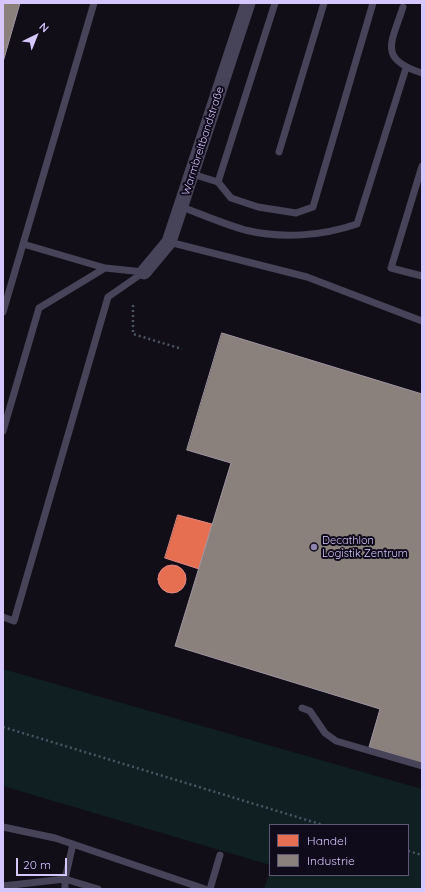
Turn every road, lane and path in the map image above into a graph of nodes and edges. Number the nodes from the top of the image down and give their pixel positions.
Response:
1 (94, 3) edge
2 (248, 3) edge
3 (274, 3) edge
4 (324, 3) edge
5 (373, 3) edge
6 (403, 7) dead end
7 (406, 68) junction
8 (422, 73) edge
9 (279, 152) dead end
10 (422, 166) edge
11 (192, 174) junction
12 (218, 182) junction
13 (182, 207) junction
14 (170, 242) junction
15 (23, 244) junction
16 (105, 268) junction
17 (144, 272) junction
18 (422, 276) edge
19 (133, 305) dead end
20 (3, 312) edge
21 (422, 321) edge
22 (182, 349) dead end
23 (3, 431) edge
24 (3, 617) edge
25 (302, 708) dead end
26 (3, 727) edge
27 (422, 766) edge
28 (320, 824) edge
29 (3, 827) edge
30 (72, 844) junction
31 (409, 851) edge
32 (220, 855) dead end
33 (422, 855) edge
34 (65, 879) junction
35 (3, 886) edge
36 (65, 889) edge
37 (98, 889) edge
38 (205, 889) edge
39 (210, 889) edge

1 - 15 lane
2 - 11 street, Warmbreitbandstraße
3 - 12 lane
4 - 9 lane
5 - 12 lane
6 - 7 lane
7 - 8 lane
7 - 13 lane
10 - 18 lane
11 - 12 lane
11 - 13 street, Warmbreitbandstraße
13 - 14 street, Warmbreitbandstraße
14 - 17 street, Warmbreitbandstraße
14 - 21 lane
15 - 16 lane
15 - 20 lane
16 - 17 lane
16 - 23 lane
17 - 24 lane
19 - 22 path
25 - 27 lane
26 - 28 path
29 - 30 lane
30 - 34 lane
30 - 38 lane
31 - 33 path
32 - 39 lane
34 - 35 lane
34 - 36 lane
34 - 37 lane

